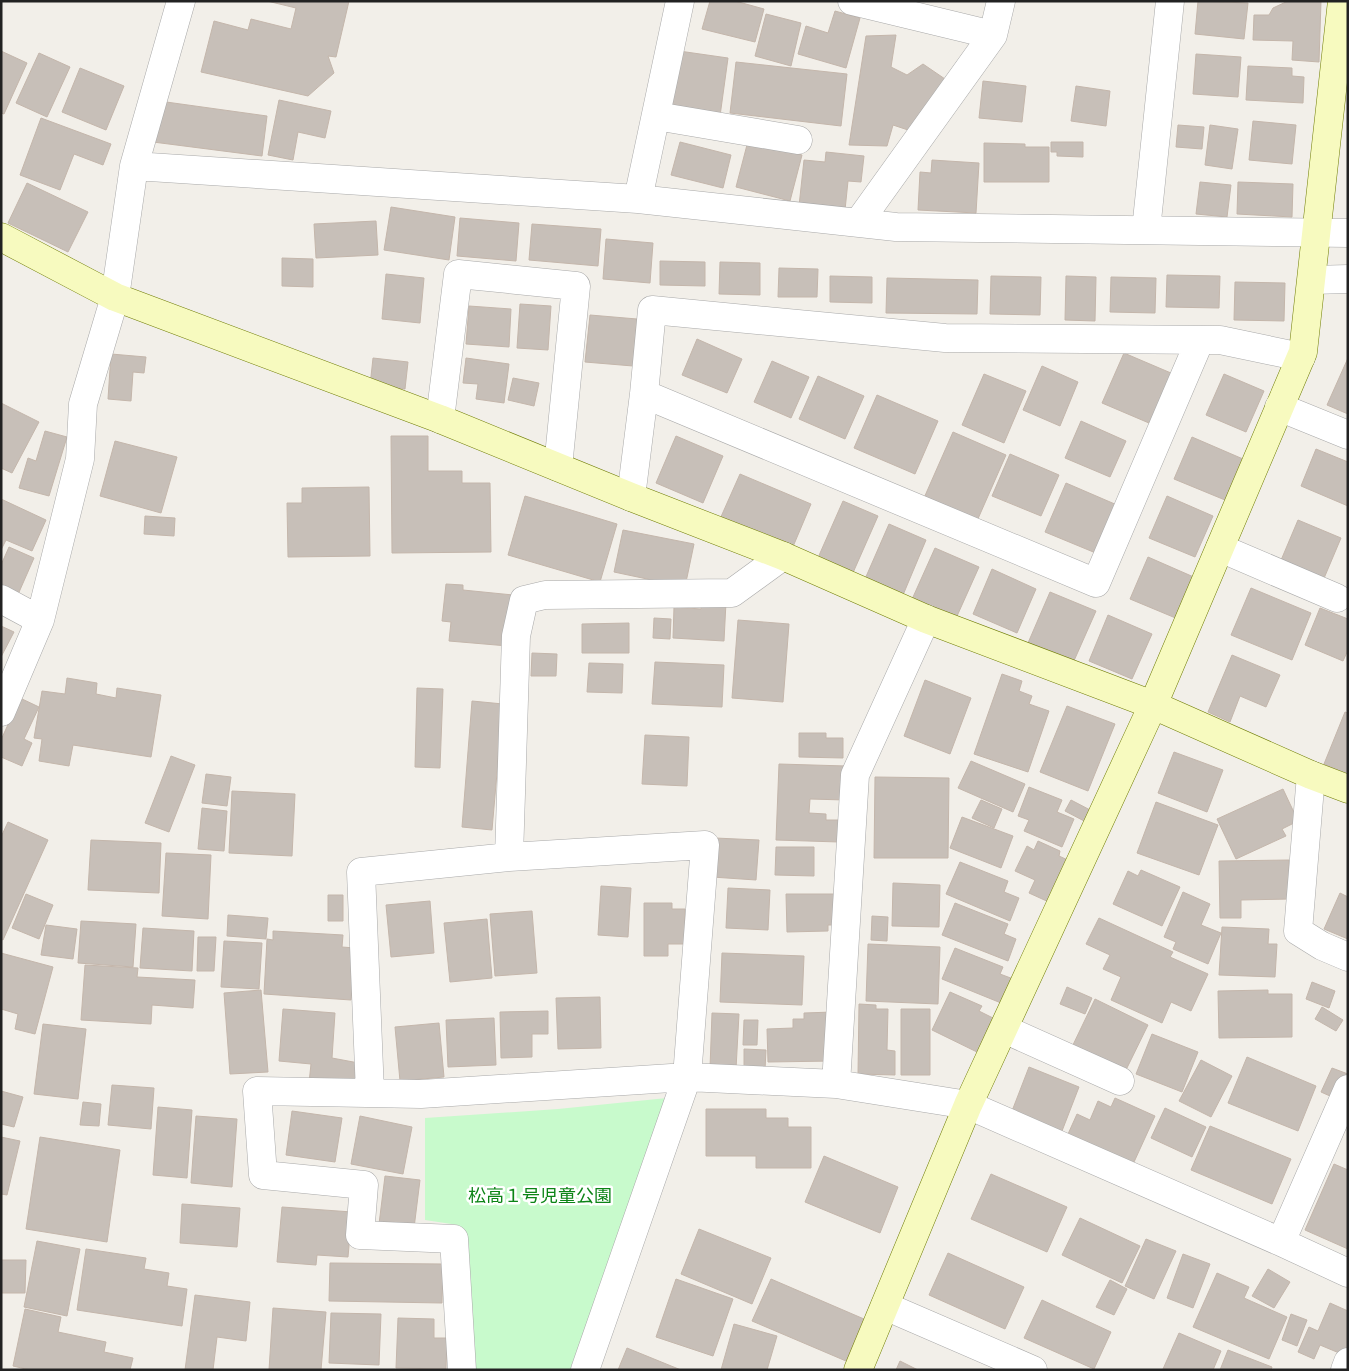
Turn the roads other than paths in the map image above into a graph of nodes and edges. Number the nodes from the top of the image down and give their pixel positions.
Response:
1 (181, 1) edge
2 (680, 1) edge
3 (852, 1) edge
4 (1001, 1) edge
5 (1170, 1) edge
6 (1342, 1) edge
7 (993, 35) junction
8 (656, 116) junction
9 (798, 140) dead end
10 (134, 166) junction
11 (638, 199) junction
12 (858, 223) junction
13 (1146, 230) junction
14 (1316, 232) junction
15 (1348, 233) edge
16 (1, 237) edge
17 (1348, 279) edge
18 (1312, 280) junction
19 (115, 297) junction
20 (1200, 340) junction
21 (1301, 357) junction
22 (644, 394) junction
23 (1280, 407) junction
24 (440, 419) junction
25 (1348, 435) edge
26 (558, 467) junction
27 (631, 498) junction
28 (1220, 548) junction
29 (783, 556) junction
30 (1337, 598) dead end
31 (1, 599) edge
32 (926, 619) junction
33 (40, 620) junction
34 (1153, 705) junction
35 (1, 712) edge
36 (1310, 775) junction
37 (1348, 789) edge
38 (509, 857) junction
39 (1348, 956) edge
40 (1004, 1028) junction
41 (687, 1077) junction
42 (1120, 1080) dead end
43 (836, 1084) junction
44 (1348, 1089) edge
45 (370, 1093) junction
46 (968, 1105) junction
47 (1281, 1242) junction
48 (1348, 1273) edge
49 (885, 1306) junction
50 (1348, 1362) edge
51 (462, 1370) edge
52 (585, 1370) edge
53 (858, 1370) edge
54 (1033, 1370) edge
55 (1345, 1370) edge

1 - 10 street
2 - 8 street
3 - 7 street
4 - 7 street
5 - 13 street
6 - 14 street
7 - 12 street
8 - 9 street
8 - 11 street
10 - 11 street
10 - 19 street
11 - 12 street
12 - 13 street
13 - 14 street
14 - 15 street
14 - 18 street
16 - 19 street
17 - 18 street
18 - 21 street
19 - 24 street
19 - 33 street
20 - 21 street
20 - 22 street
20 - 22 street
21 - 23 street
22 - 27 street
23 - 25 street
23 - 28 street
24 - 26 street
24 - 26 street
26 - 27 street
27 - 29 street
28 - 30 street
28 - 34 street
29 - 32 street
29 - 38 street
31 - 33 street
32 - 34 street
32 - 43 street
33 - 35 street
34 - 36 street
34 - 40 street
36 - 37 street
36 - 39 street
38 - 41 street
38 - 45 street
40 - 42 street
40 - 46 street
41 - 43 street
41 - 45 street
41 - 52 street
43 - 46 street
44 - 47 street
45 - 51 street
46 - 47 street
46 - 49 street
47 - 48 street
49 - 53 street
49 - 54 street
50 - 55 street

